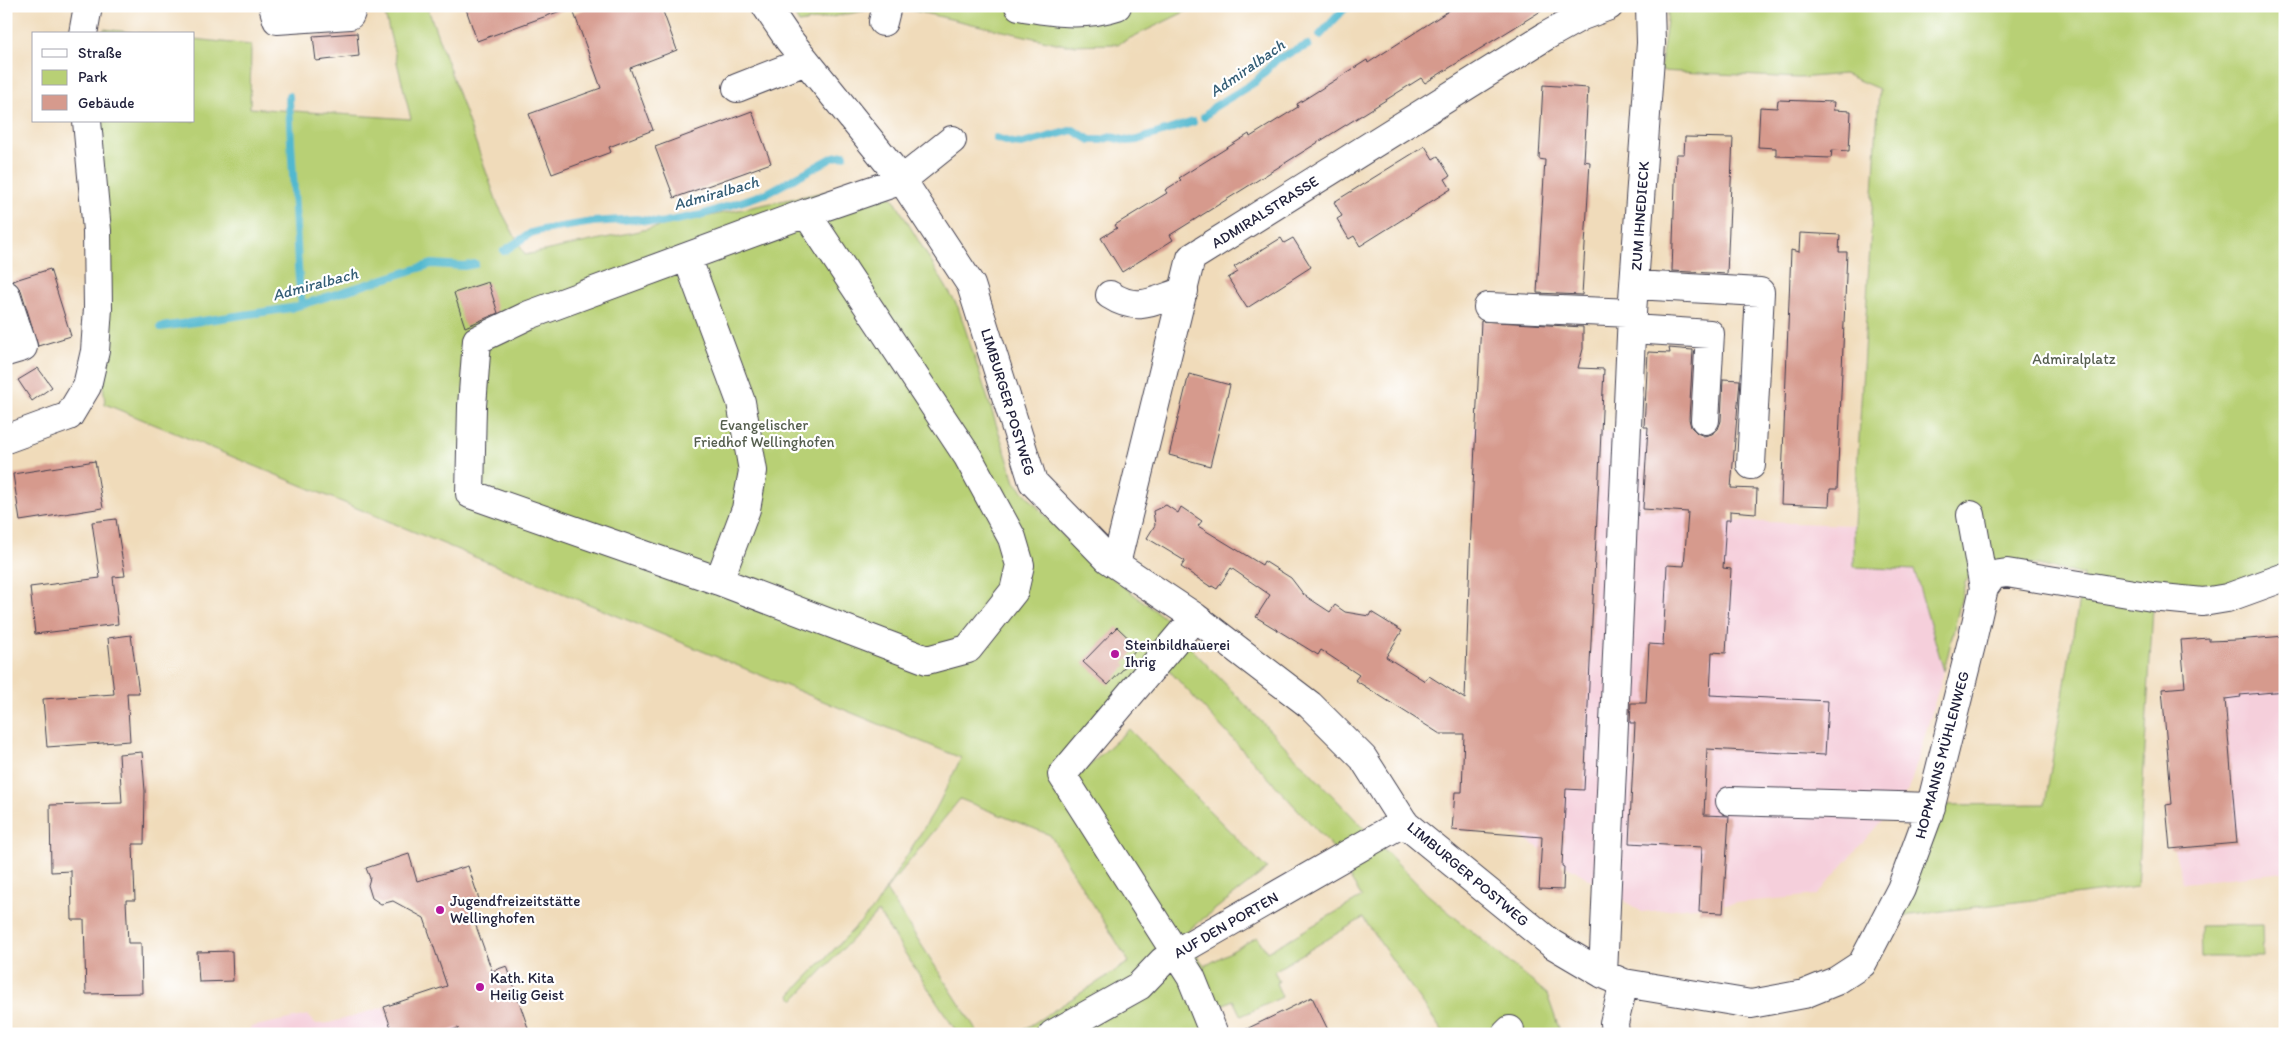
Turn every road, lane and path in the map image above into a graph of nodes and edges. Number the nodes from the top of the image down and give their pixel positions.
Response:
1 (88, 6) edge
2 (273, 6) edge
3 (353, 6) edge
4 (766, 6) edge
5 (1019, 6) edge
6 (1117, 6) edge
7 (1609, 6) edge
8 (1650, 6) edge
9 (83, 32) edge
10 (806, 60) junction
11 (737, 88) dead end
12 (88, 122) edge
13 (952, 140) dead end
14 (902, 180) junction
15 (806, 213) junction
16 (686, 257) junction
17 (1635, 285) junction
18 (1184, 291) junction
19 (6, 295) edge
20 (1110, 295) dead end
21 (1488, 307) dead end
22 (1632, 321) junction
23 (6, 352) edge
24 (1705, 420) dead end
25 (6, 439) edge
26 (1751, 465) dead end
27 (1971, 515) dead end
28 (1116, 564) junction
29 (2285, 577) edge
30 (719, 581) junction
31 (1984, 588) junction
32 (1195, 617) junction
33 (1730, 802) dead end
34 (1931, 807) junction
35 (1404, 822) junction
36 (1174, 954) junction
37 (1614, 979) junction
38 (1053, 1034) edge
39 (1214, 1034) edge
40 (1615, 1034) edge

1 - 9 street
2 - 3 street
4 - 10 street, LIMBURGER POSTWEG
5 - 6 street
7 - 18 street, ADMIRALSTRASSE
8 - 17 street, ZUM IHNEDIECK
10 - 11 street
10 - 14 street, LIMBURGER POSTWEG
12 - 25 street
13 - 14 street
14 - 15 street
14 - 28 street, LIMBURGER POSTWEG
15 - 16 street
15 - 30 street
16 - 30 street
16 - 30 street
17 - 22 street, ZUM IHNEDIECK
17 - 26 street
18 - 20 street
18 - 28 street, ADMIRALSTRASSE
19 - 23 street
21 - 22 street
22 - 24 street
22 - 37 street, ZUM IHNEDIECK
27 - 31 street
28 - 32 street, LIMBURGER POSTWEG
29 - 31 street
31 - 34 street, HOPMANNS MÜHLENWEG
32 - 35 street, LIMBURGER POSTWEG
32 - 36 street
33 - 34 street
34 - 37 street, HOPMANNS MÜHLENWEG
35 - 36 street, AUF DEN PORTEN
35 - 37 street, LIMBURGER POSTWEG
36 - 38 street, AUF DEN PORTEN
36 - 39 street
37 - 40 street

